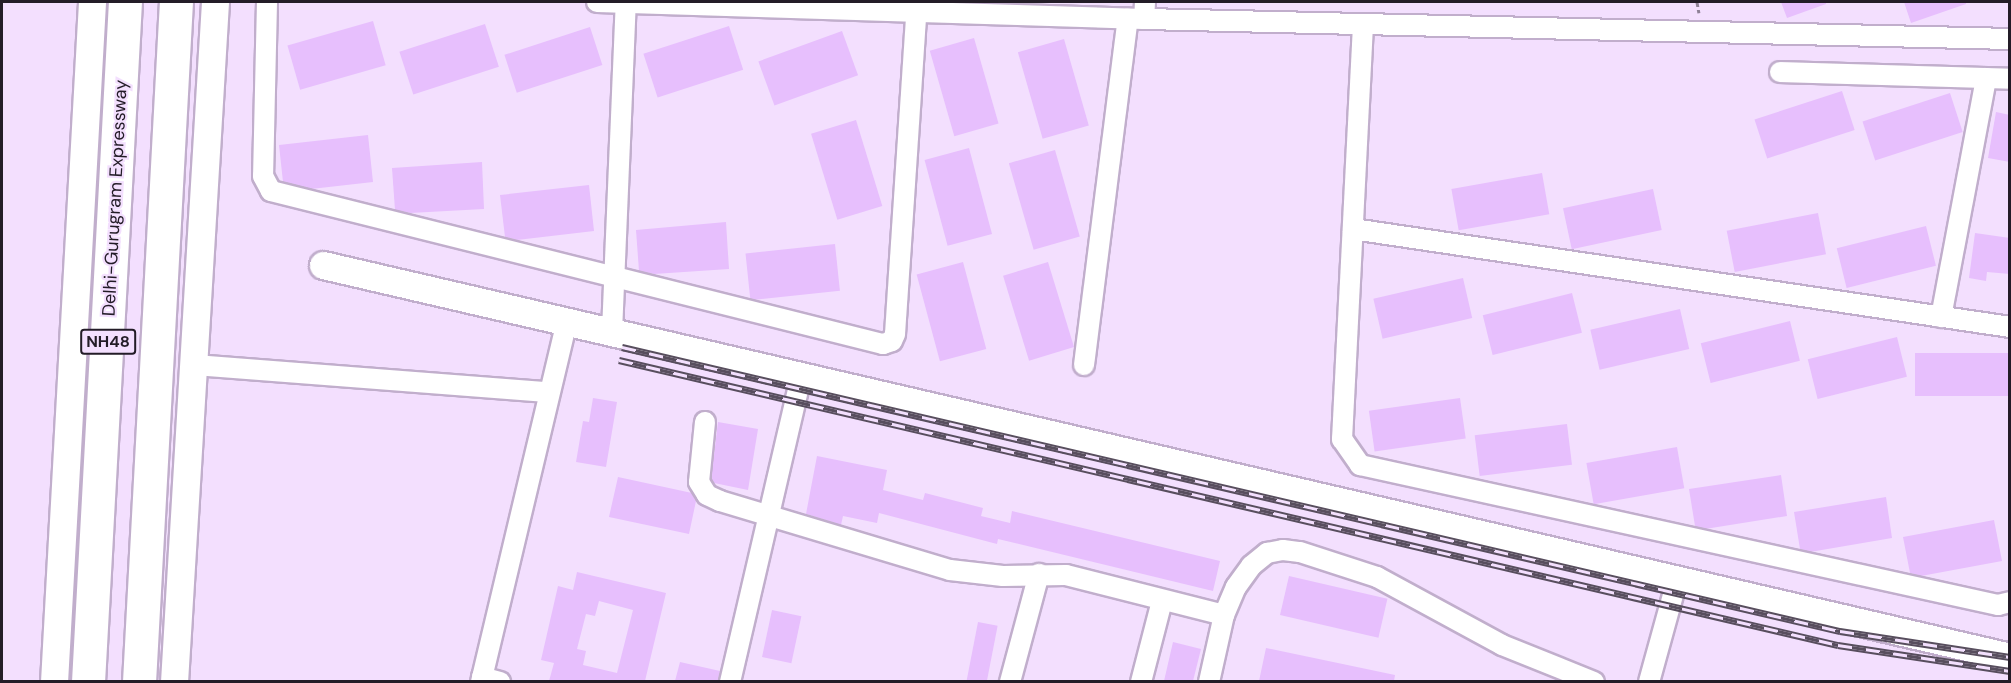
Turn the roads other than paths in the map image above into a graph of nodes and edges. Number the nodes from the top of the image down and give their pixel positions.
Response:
1 (92, 2) edge
2 (125, 2) edge
3 (176, 2) edge
4 (215, 2) edge
5 (267, 2) edge
6 (597, 2) edge
7 (626, 2) edge
8 (916, 7) edge
9 (1139, 13) edge
10 (1363, 25) junction
11 (2010, 39) edge
12 (1780, 72) dead end
13 (1986, 78) junction
14 (2010, 79) edge
15 (1353, 229) junction
16 (323, 265) dead end
17 (613, 274) junction
18 (1941, 316) junction
19 (567, 322) junction
20 (2010, 327) edge
21 (612, 332) junction
22 (195, 365) junction
23 (1084, 365) dead end
24 (801, 376) junction
25 (547, 393) junction
26 (705, 422) dead end
27 (768, 518) junction
28 (1039, 574) junction
29 (1677, 580) junction
30 (1162, 601) junction
31 (2010, 602) edge
32 (1224, 615) junction
33 (2010, 657) edge
34 (488, 680) edge
35 (54, 681) edge
36 (88, 681) edge
37 (139, 681) edge
38 (174, 681) edge
39 (730, 681) edge
40 (1010, 681) edge
41 (1141, 681) edge
42 (1209, 681) edge
43 (1594, 681) edge
44 (1649, 681) edge

1 - 35 street
2 - 36 highway, Delhi-Gurugram Expressway / NH48
3 - 37 highway, NH48
4 - 22 street
5 - 17 street
6 - 7 street
7 - 8 street
7 - 17 street
8 - 9 street
8 - 17 street
9 - 10 street
9 - 23 street
10 - 11 street
10 - 15 street
12 - 13 street
13 - 14 street
13 - 18 street
15 - 18 street
15 - 31 street
16 - 19 street
17 - 21 street
18 - 20 street
19 - 21 street
19 - 25 street
21 - 24 street
22 - 25 street
22 - 38 street
24 - 27 street
24 - 29 street
25 - 34 street
26 - 27 street
27 - 28 street
27 - 39 street
28 - 30 street
28 - 40 street
29 - 33 street
29 - 44 street
30 - 32 street
30 - 41 street
32 - 42 street
32 - 43 street

